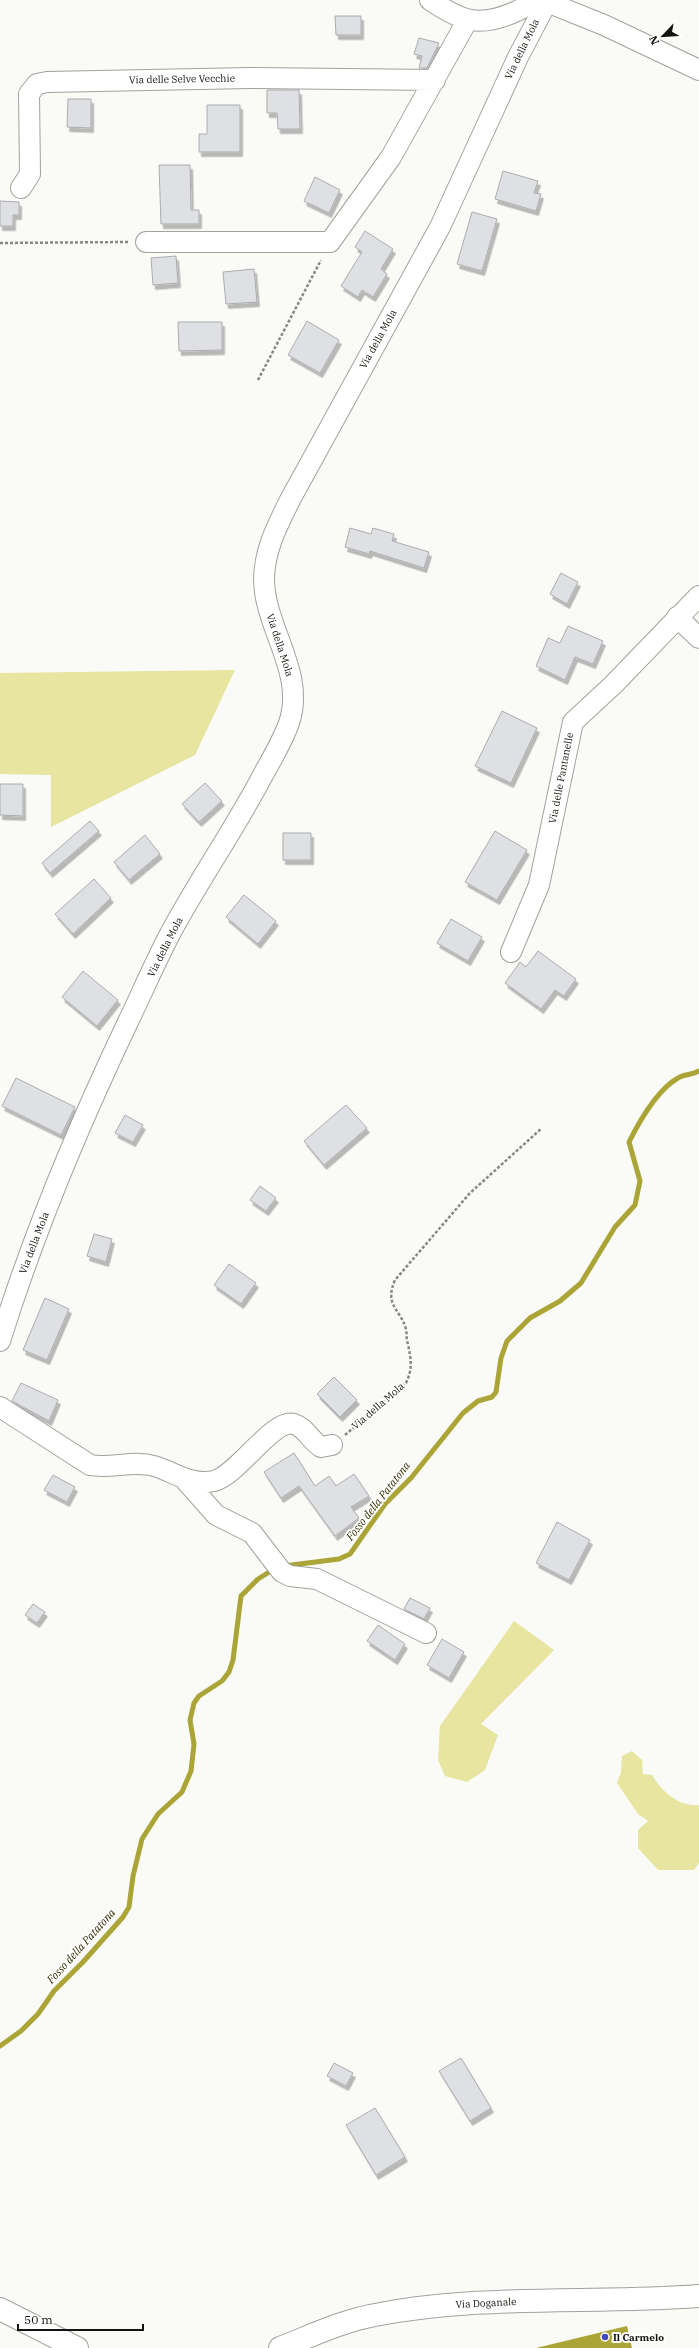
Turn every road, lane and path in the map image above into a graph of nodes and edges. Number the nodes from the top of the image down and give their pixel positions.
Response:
1 (430, 0) edge
2 (543, 0) edge
3 (467, 21) junction
4 (699, 70) edge
5 (435, 80) junction
6 (21, 188) dead end
7 (146, 242) joint
8 (330, 242) junction
9 (0, 243) edge
10 (258, 380) dead end
11 (699, 596) edge
12 (677, 617) junction
13 (699, 638) edge
14 (511, 952) dead end
15 (542, 1128) dead end
16 (0, 1341) edge
17 (0, 1407) edge
18 (332, 1445) joint
19 (186, 1481) junction
20 (426, 1633) dead end
21 (699, 2296) edge
22 (0, 2309) edge
23 (77, 2348) edge
24 (280, 2348) edge

1 - 3 street
2 - 3 street
2 - 4 street
2 - 16 street, Via della Mola
3 - 5 street
5 - 6 street, Via delle Selve Vecchie
5 - 8 street
7 - 8 street
7 - 9 path
8 - 10 path
11 - 12 street, Via delle Pantanelle
12 - 13 street
12 - 14 street, Via delle Pantanelle
15 - 18 path, Via della Mola
17 - 19 street
18 - 19 street
19 - 20 street
21 - 24 main road, Via Doganale
22 - 23 main road

